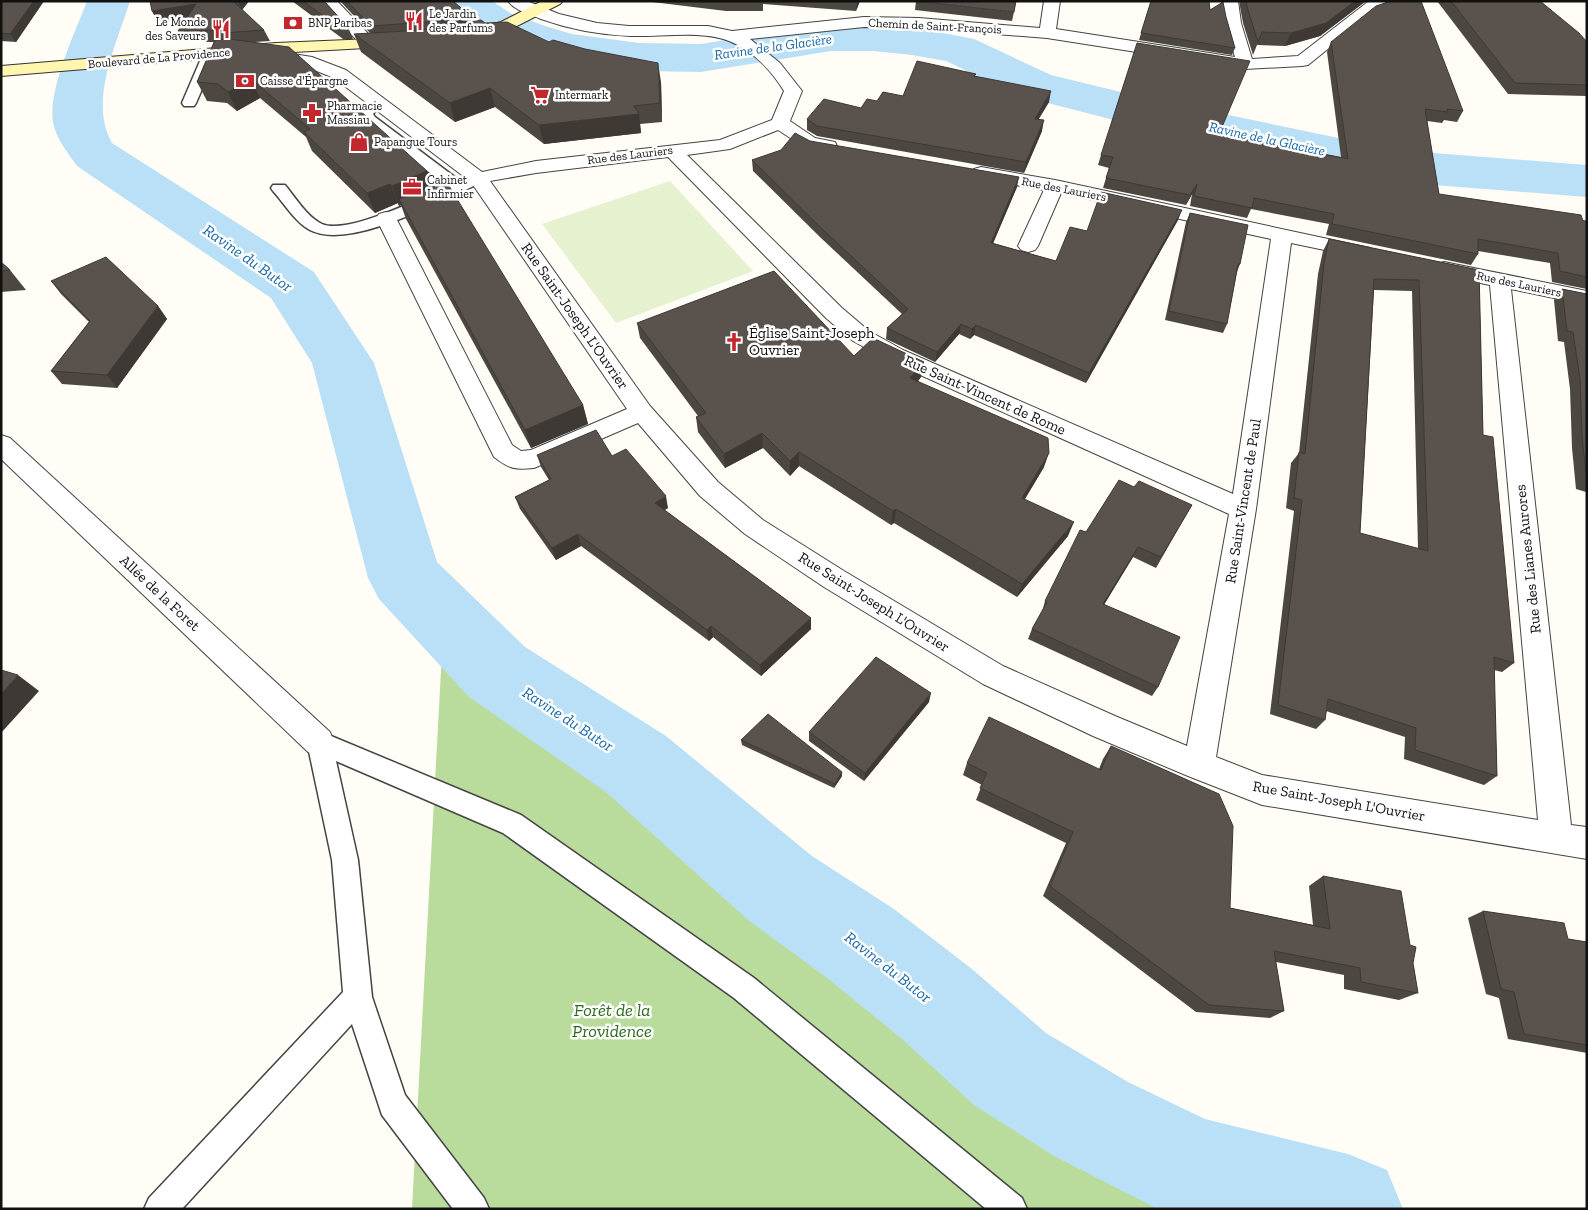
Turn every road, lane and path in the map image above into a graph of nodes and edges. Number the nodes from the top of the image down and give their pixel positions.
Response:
1 (328, 1) edge
2 (516, 1) edge
3 (555, 1) edge
4 (1052, 1) edge
5 (1230, 1) edge
6 (1379, 1) edge
7 (530, 15) junction
8 (1047, 33) junction
9 (457, 37) edge
10 (739, 39) junction
11 (414, 42) edge
12 (365, 45) junction
13 (240, 51) junction
14 (210, 54) junction
15 (1245, 64) junction
16 (1, 71) edge
17 (340, 74) junction
18 (189, 103) dead end
19 (780, 124) junction
20 (672, 150) junction
21 (850, 150) edge
22 (967, 170) edge
23 (468, 183) junction
24 (1055, 186) junction
25 (279, 188) dead end
26 (386, 218) junction
27 (1282, 235) junction
28 (1028, 246) dead end
29 (1377, 255) edge
30 (1424, 265) edge
31 (1500, 281) junction
32 (1587, 298) edge
33 (642, 412) junction
34 (1, 444) edge
35 (1243, 509) junction
36 (320, 742) junction
37 (1199, 766) junction
38 (1556, 837) junction
39 (1587, 844) edge
40 (358, 997) junction
41 (160, 1209) edge
42 (473, 1209) edge
43 (1011, 1209) edge

1 - 12 street
2 - 7 street, Chemin de Saint-François
3 - 7 main road
4 - 8 street
5 - 15 street
6 - 15 street, Chemin de Saint-François
7 - 9 main road
7 - 10 street, Chemin de Saint-François
8 - 10 street, Chemin de Saint-François
8 - 15 street, Chemin de Saint-François
10 - 19 street
11 - 12 main road, Boulevard de La Providence
12 - 13 main road, Boulevard de La Providence
12 - 17 street
13 - 14 main road, Boulevard de La Providence
13 - 17 street, Rue Saint-Joseph L'Ouvrier
14 - 16 main road, Boulevard de La Providence
14 - 18 lane
17 - 23 street, Rue Saint-Joseph L'Ouvrier
19 - 20 street, Rue des Lauriers
19 - 21 street
20 - 23 street, Rue des Lauriers
20 - 35 street, Rue Saint-Vincent de Rome
22 - 24 street, Rue des Lauriers
23 - 26 lane
23 - 33 street, Rue Saint-Joseph L'Ouvrier
24 - 27 street, Rue des Lauriers
24 - 28 street
25 - 26 lane
26 - 33 street
27 - 29 street, Rue des Lauriers
27 - 35 street, Rue Saint-Vincent de Paul
30 - 31 street, Rue des Lauriers
31 - 32 street, Rue des Lauriers
31 - 38 street, Rue des Lianes Aurores
33 - 37 street, Rue Saint-Joseph L'Ouvrier
34 - 36 street, Allée de la Foret
35 - 37 street, Rue Saint-Vincent de Paul
36 - 40 lane
36 - 43 lane
37 - 38 street, Rue Saint-Joseph L'Ouvrier
38 - 39 street, Rue Saint-Joseph L'Ouvrier
40 - 41 lane
40 - 42 lane

